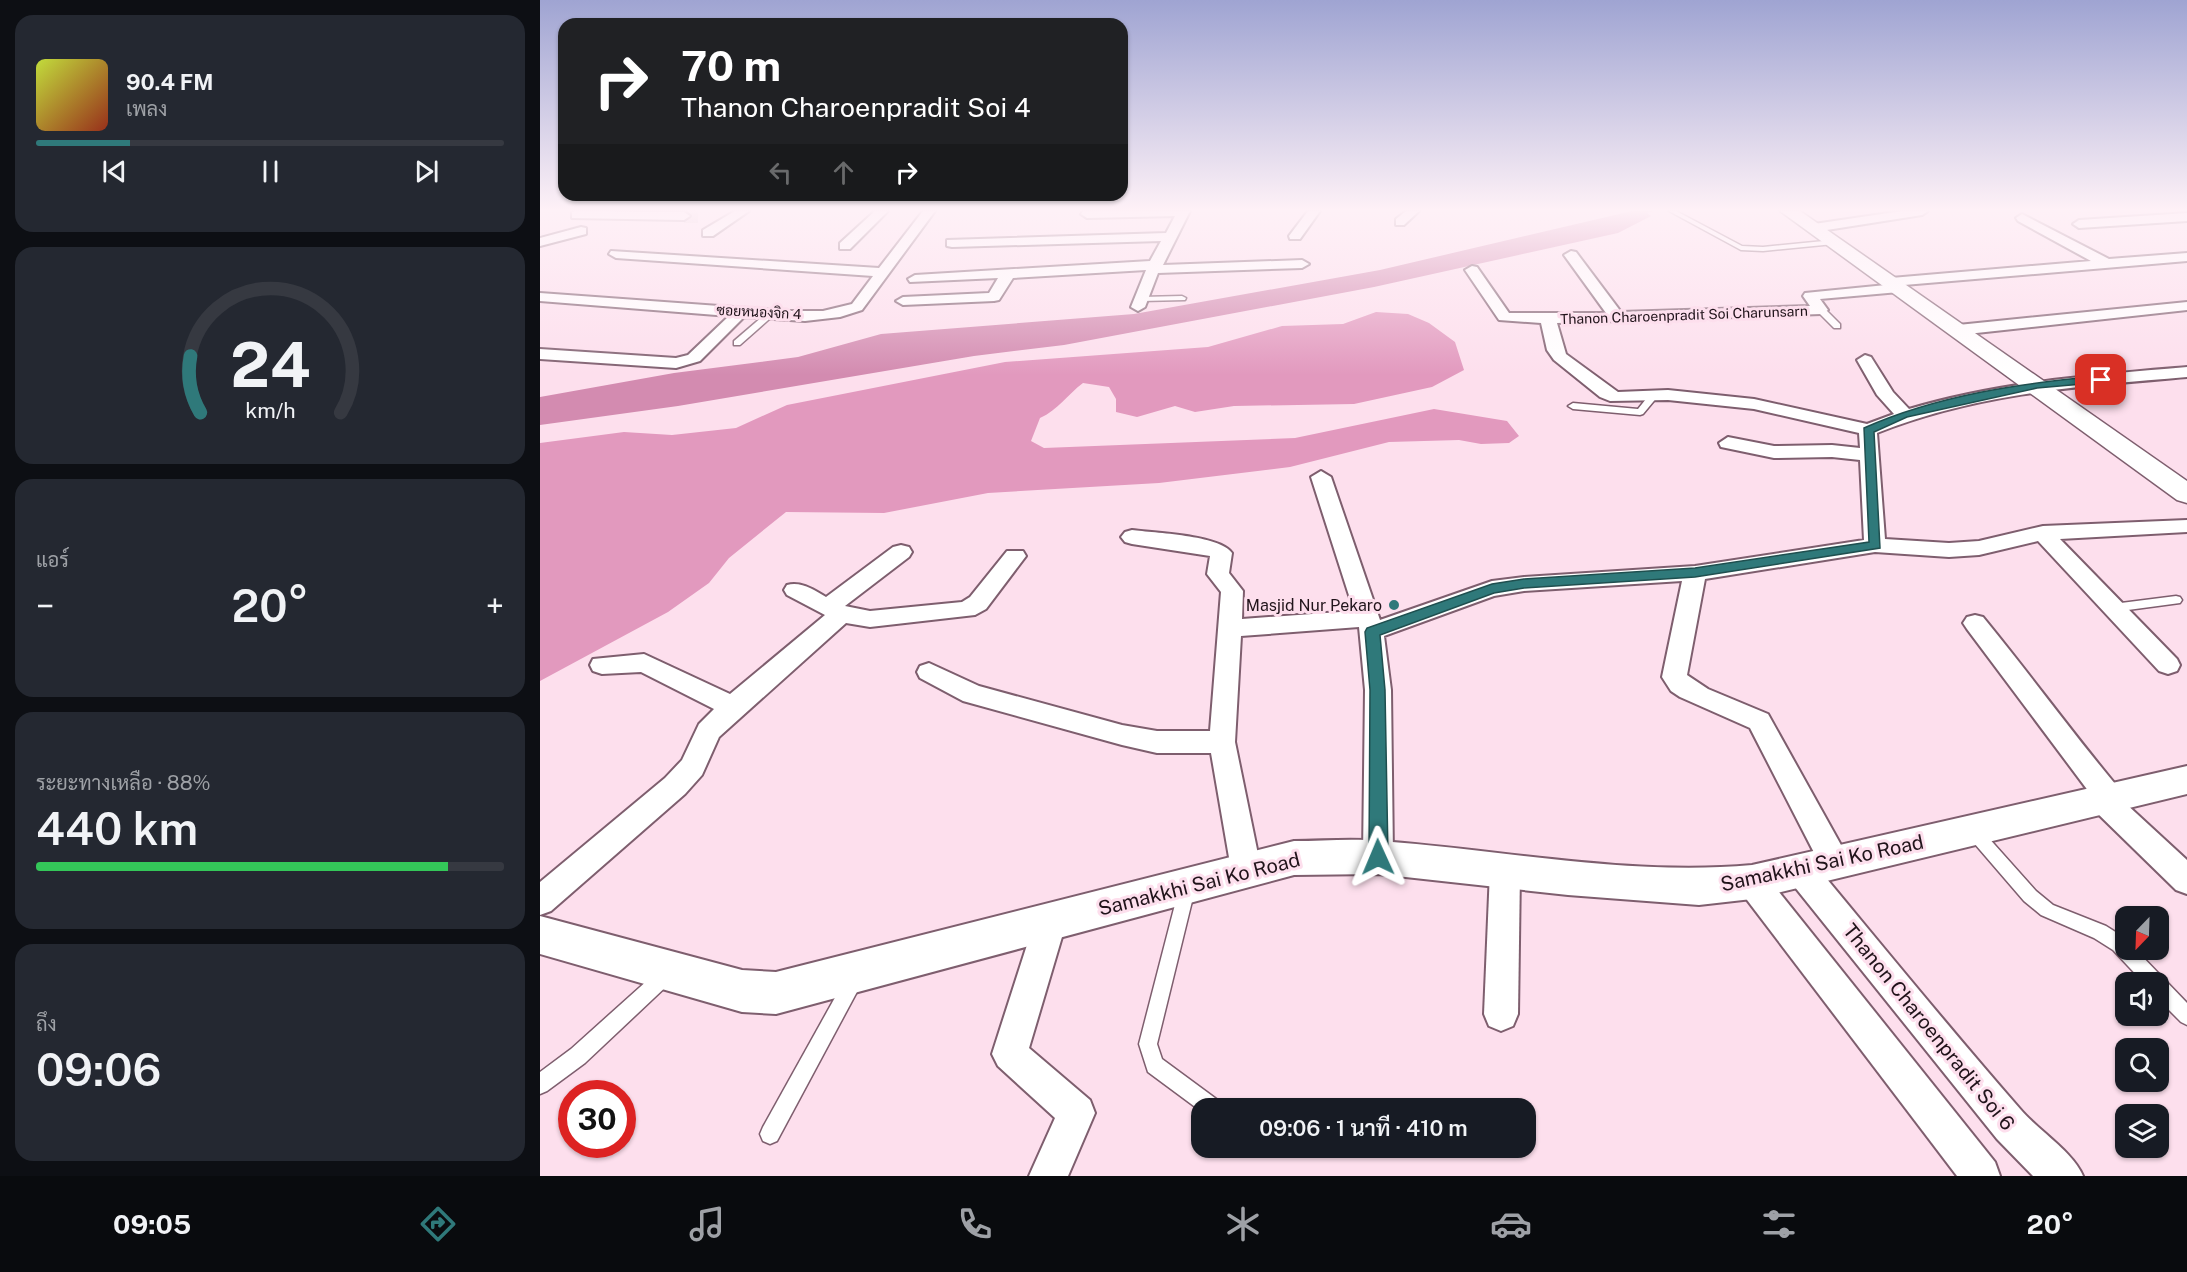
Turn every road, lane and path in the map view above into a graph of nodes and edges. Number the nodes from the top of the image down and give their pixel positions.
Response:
1 (792, 266) edge
2 (887, 266) edge
3 (1210, 266) edge
4 (1579, 266) edge
5 (1867, 266) edge
6 (2088, 266) edge
7 (1155, 267) junction
8 (1472, 270) dead end
9 (882, 272) junction
10 (1007, 275) junction
11 (915, 279) dead end
12 (1895, 285) junction
13 (540, 297) edge
14 (1182, 298) dead end
15 (903, 302) dead end
16 (1139, 303) joint
17 (2187, 306) edge
18 (1821, 310) junction
19 (741, 312) junction
20 (772, 314) junction
21 (1617, 317) junction
22 (1548, 319) junction
23 (1837, 326) dead end
24 (1958, 330) junction
25 (737, 343) dead end
26 (540, 354) edge
27 (1865, 360) dead end
28 (2187, 372) edge
29 (2037, 385) junction
30 (1653, 396) junction
31 (1573, 406) dead end
32 (1904, 414) junction
33 (1868, 430) junction
34 (1728, 443) dead end
35 (1870, 455) junction
36 (1321, 477) dead end
37 (2184, 489) edge
38 (2187, 526) edge
39 (2043, 533) junction
40 (1132, 537) dead end
41 (1875, 545) junction
42 (901, 552) dead end
43 (1015, 556) dead end
44 (1695, 573) junction
45 (795, 590) dead end
46 (2176, 600) dead end
47 (2113, 608) junction
48 (835, 610) junction
49 (1975, 623) dead end
50 (1370, 625) junction
51 (1231, 628) junction
52 (602, 665) dead end
53 (2168, 665) dead end
54 (929, 672) dead end
55 (732, 707) junction
56 (1222, 742) junction
57 (2187, 780) edge
58 (2107, 800) junction
59 (1973, 831) junction
60 (1378, 857) junction
61 (1818, 867) junction
62 (1246, 869) junction
63 (1505, 871) junction
64 (2187, 880) edge
65 (1752, 882) junction
66 (1188, 885) junction
67 (540, 901) edge
68 (1051, 920) junction
69 (540, 935) edge
70 (860, 970) junction
71 (670, 971) junction
72 (2146, 972) edge
73 (2169, 997) edge
74 (1501, 1014) dead end
75 (2187, 1016) edge
76 (540, 1084) edge
77 (1199, 1098) edge
78 (770, 1134) dead end
79 (1048, 1176) edge
80 (1981, 1176) edge
81 (2064, 1176) edge

1 - 9 street
2 - 9 street, ซอยหนองจิก 4
3 - 7 street
4 - 21 street
5 - 12 main road
6 - 12 street
7 - 10 street
7 - 16 street
8 - 22 street, Thanon Charoenpradit Soi Charunsarn
9 - 20 street, ซอยหนองจิก 4
10 - 11 street
10 - 15 street
12 - 18 street, Thanon Charoenpradit Soi Charunsarn
12 - 24 main road
13 - 19 street, ซอยหนองจิก 4
14 - 16 lane
17 - 24 street
18 - 21 street, Thanon Charoenpradit Soi Charunsarn
18 - 23 lane
19 - 20 street, ซอยหนองจิก 4
19 - 26 street
20 - 25 lane
21 - 22 street, Thanon Charoenpradit Soi Charunsarn
22 - 30 street
24 - 29 main road
27 - 32 street
28 - 29 street
29 - 32 street
29 - 37 main road
30 - 31 lane
30 - 33 street
32 - 33 street
33 - 35 street
34 - 35 street
35 - 41 street
36 - 50 street
38 - 39 street
39 - 41 street
39 - 47 street
40 - 51 street
41 - 44 street
42 - 48 street
43 - 48 street
44 - 50 street
44 - 61 street, Thanon Charoenpradit Soi 6
45 - 48 street
46 - 47 lane
47 - 53 street
48 - 55 street
49 - 58 street
50 - 51 street
50 - 60 street
51 - 56 street
52 - 55 street
54 - 56 street
55 - 67 street
56 - 62 street
57 - 58 street, Samakkhi Sai Ko Road
58 - 59 street, Samakkhi Sai Ko Road
58 - 64 street
59 - 61 street, Samakkhi Sai Ko Road
59 - 72 lane
60 - 62 street, Samakkhi Sai Ko Road
60 - 63 street, Samakkhi Sai Ko Road
61 - 65 street, Samakkhi Sai Ko Road
61 - 81 street, Thanon Charoenpradit Soi 6
62 - 66 street, Samakkhi Sai Ko Road
63 - 65 street, Samakkhi Sai Ko Road
63 - 74 street
65 - 80 street
66 - 68 street, Samakkhi Sai Ko Road
66 - 77 lane
68 - 70 street, Samakkhi Sai Ko Road
68 - 79 street
69 - 71 street, Samakkhi Sai Ko Road
70 - 71 street, Samakkhi Sai Ko Road
70 - 78 lane
71 - 76 lane
73 - 75 lane

